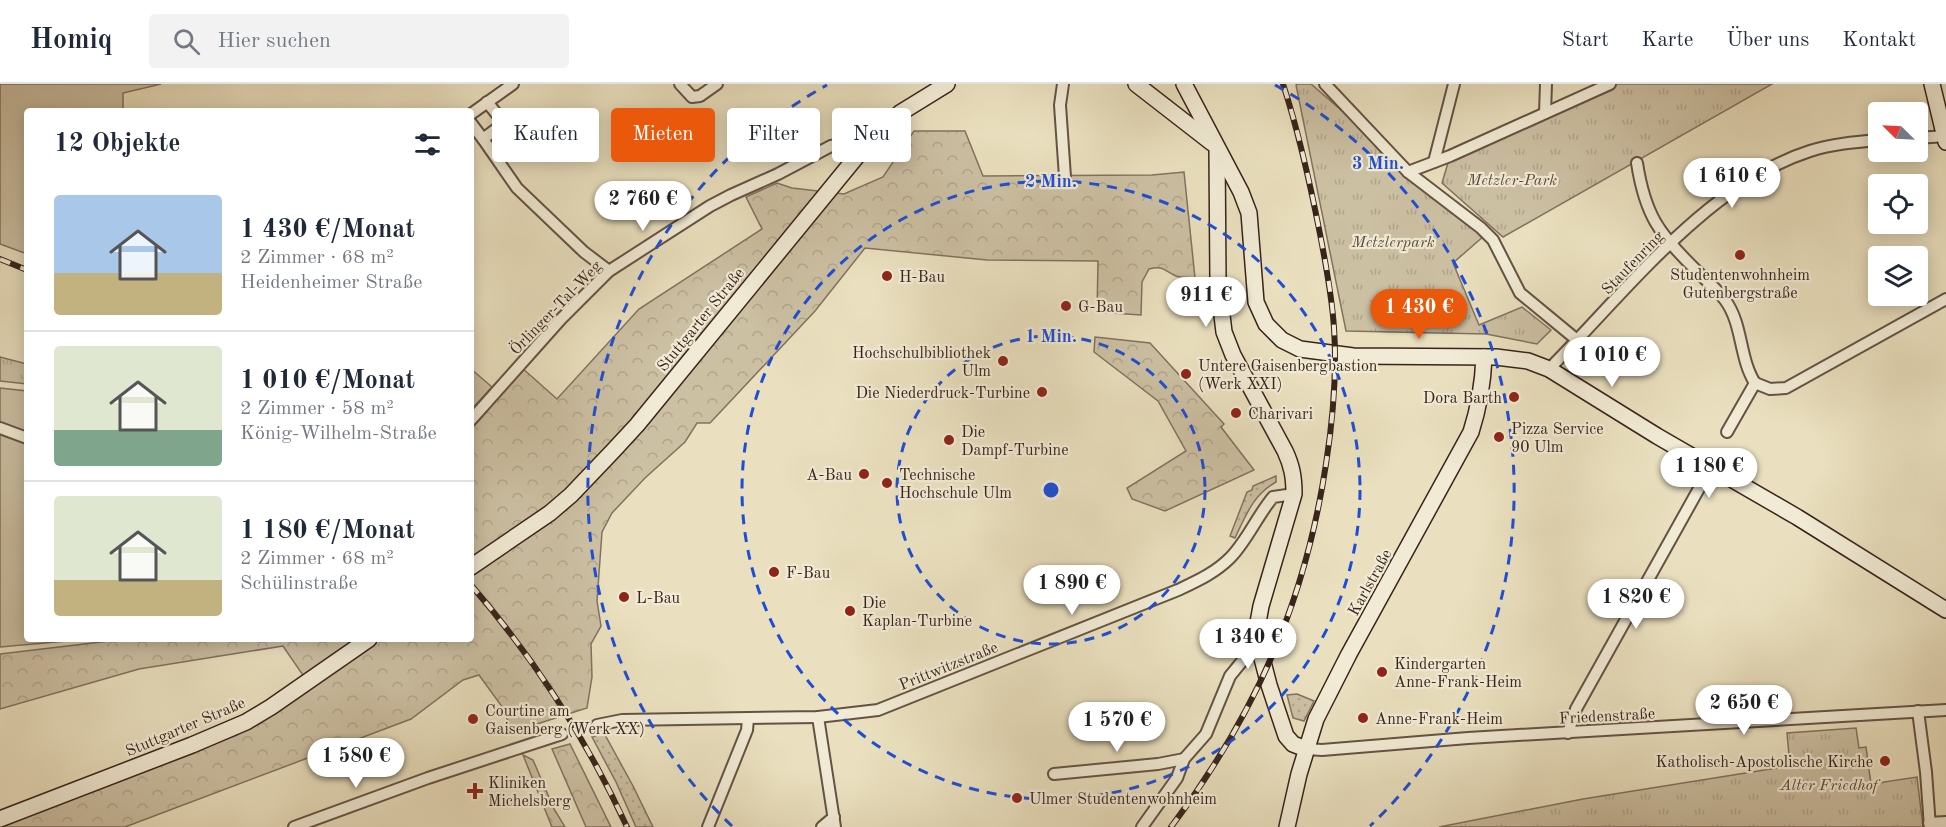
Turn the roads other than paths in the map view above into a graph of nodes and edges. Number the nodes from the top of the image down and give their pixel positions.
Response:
1 (513, 84) edge
2 (680, 84) edge
3 (717, 84) edge
4 (947, 84) edge
5 (1063, 84) edge
6 (1136, 84) edge
7 (1184, 84) edge
8 (1325, 84) edge
9 (1454, 84) edge
10 (1546, 84) edge
11 (1610, 84) edge
12 (1932, 84) edge
13 (487, 102) junction
14 (908, 108) edge
15 (474, 112) edge
16 (1545, 113) junction
17 (474, 127) edge
18 (1928, 138) edge
19 (1945, 138) edge
20 (483, 139) junction
21 (1868, 141) edge
22 (832, 146) edge
23 (1217, 146) junction
24 (852, 162) edge
25 (1434, 162) junction
26 (1637, 163) dead end
27 (1408, 172) junction
28 (1065, 177) dead end
29 (1670, 244) junction
30 (609, 271) junction
31 (1946, 299) edge
32 (1577, 340) junction
33 (1484, 357) junction
34 (1549, 369) junction
35 (1755, 382) junction
36 (474, 417) edge
37 (0, 428) edge
38 (1727, 432) dead end
39 (24, 437) edge
40 (1711, 467) junction
41 (1294, 494) junction
42 (477, 563) edge
43 (1946, 610) edge
44 (365, 642) edge
45 (1259, 647) junction
46 (1946, 710) edge
47 (1918, 711) junction
48 (818, 717) junction
49 (747, 719) junction
50 (597, 725) dead end
51 (1568, 733) junction
52 (562, 734) dead end
53 (1306, 749) junction
54 (1184, 759) junction
55 (1054, 774) dead end
56 (0, 819) edge
57 (835, 822) edge
58 (1946, 822) edge
59 (1929, 825) edge
60 (294, 827) edge
61 (708, 827) edge
62 (822, 827) edge
63 (1142, 827) edge
64 (1287, 827) edge

1 - 13 street
2 - 3 street
4 - 14 main road, Stuttgarter Straße
5 - 28 street
6 - 23 main road
7 - 23 main road
8 - 27 street
9 - 25 street
10 - 16 street
11 - 16 street
12 - 19 main road
13 - 15 street
13 - 20 street
16 - 25 street
17 - 20 street
18 - 19 street
20 - 30 street
21 - 29 street, Staufenring
22 - 30 street, Örlinger-Tal-Weg
23 - 33 main road
23 - 41 main road
24 - 42 main road, Stuttgarter Straße
25 - 27 street
26 - 29 street
27 - 32 street
29 - 32 street, Staufenring
29 - 35 street
30 - 36 street, Örlinger-Tal-Weg
31 - 35 street
32 - 34 street, Staufenring
33 - 34 main road
33 - 53 main road, Karlstraße
34 - 40 main road
35 - 38 street
37 - 39 street
40 - 43 main road
40 - 51 street
41 - 45 main road
41 - 48 street, Prittwitzstraße
44 - 56 main road, Stuttgarter Straße
45 - 53 main road
45 - 54 street
46 - 47 street, Friedenstraße
47 - 51 street, Friedenstraße
47 - 59 street
48 - 49 street, Prittwitzstraße
48 - 57 street
49 - 50 street, Prittwitzstraße
49 - 61 street
51 - 53 street, Friedenstraße
52 - 60 street
53 - 64 main road, Karlstraße
54 - 55 street
54 - 63 street
57 - 62 street
58 - 59 street

